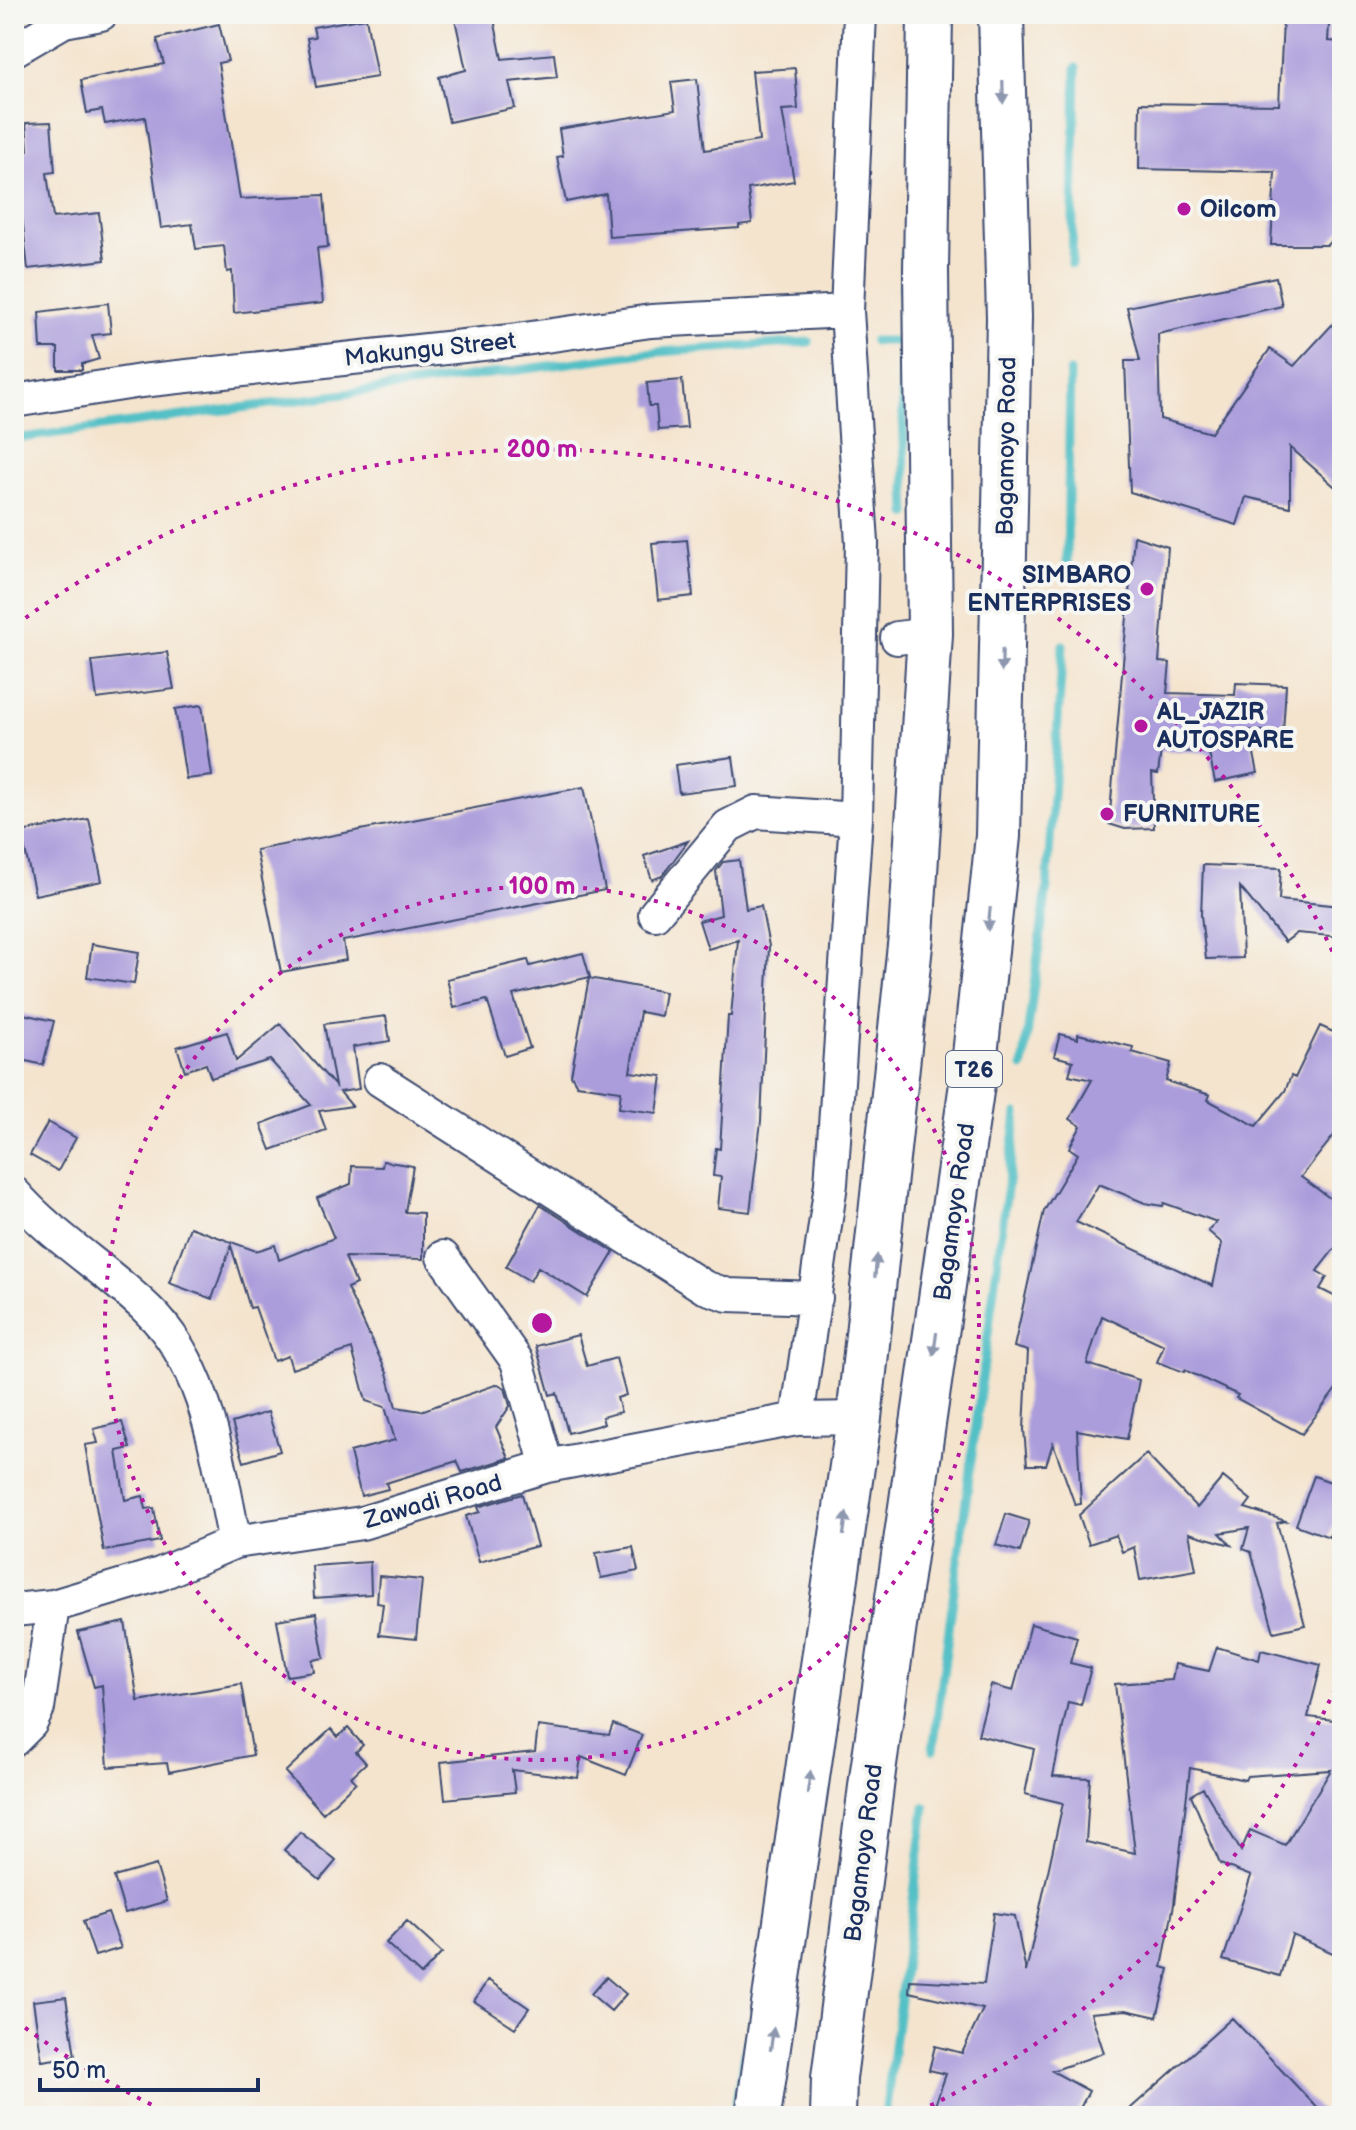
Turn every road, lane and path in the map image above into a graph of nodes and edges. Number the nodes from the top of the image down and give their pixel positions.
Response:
1 (101, 14) edge
2 (860, 14) edge
3 (930, 14) edge
4 (1001, 14) edge
5 (14, 50) edge
6 (847, 311) junction
7 (14, 401) edge
8 (856, 819) junction
9 (655, 914) dead end
10 (380, 1080) dead end
11 (14, 1193) edge
12 (443, 1257) dead end
13 (816, 1298) junction
14 (859, 1418) junction
15 (797, 1419) junction
16 (547, 1466) junction
17 (235, 1542) junction
18 (53, 1606) junction
19 (14, 1610) edge
20 (14, 1740) edge
21 (758, 2116) edge
22 (833, 2116) edge

1 - 5 street
2 - 6 street
14 -> 3 highway
4 -> 22 highway, Bagamoyo Road / T26
6 - 7 street, Makungu Street
6 - 8 street
8 - 9 street
8 - 13 street
10 - 13 street
11 - 17 street
12 - 16 street
13 - 15 street
14 - 15 street, Zawadi Road
21 -> 14 highway
15 - 16 street, Zawadi Road
16 - 17 street, Zawadi Road
17 - 18 street, Zawadi Road
18 - 19 street, Zawadi Road
18 - 20 street

